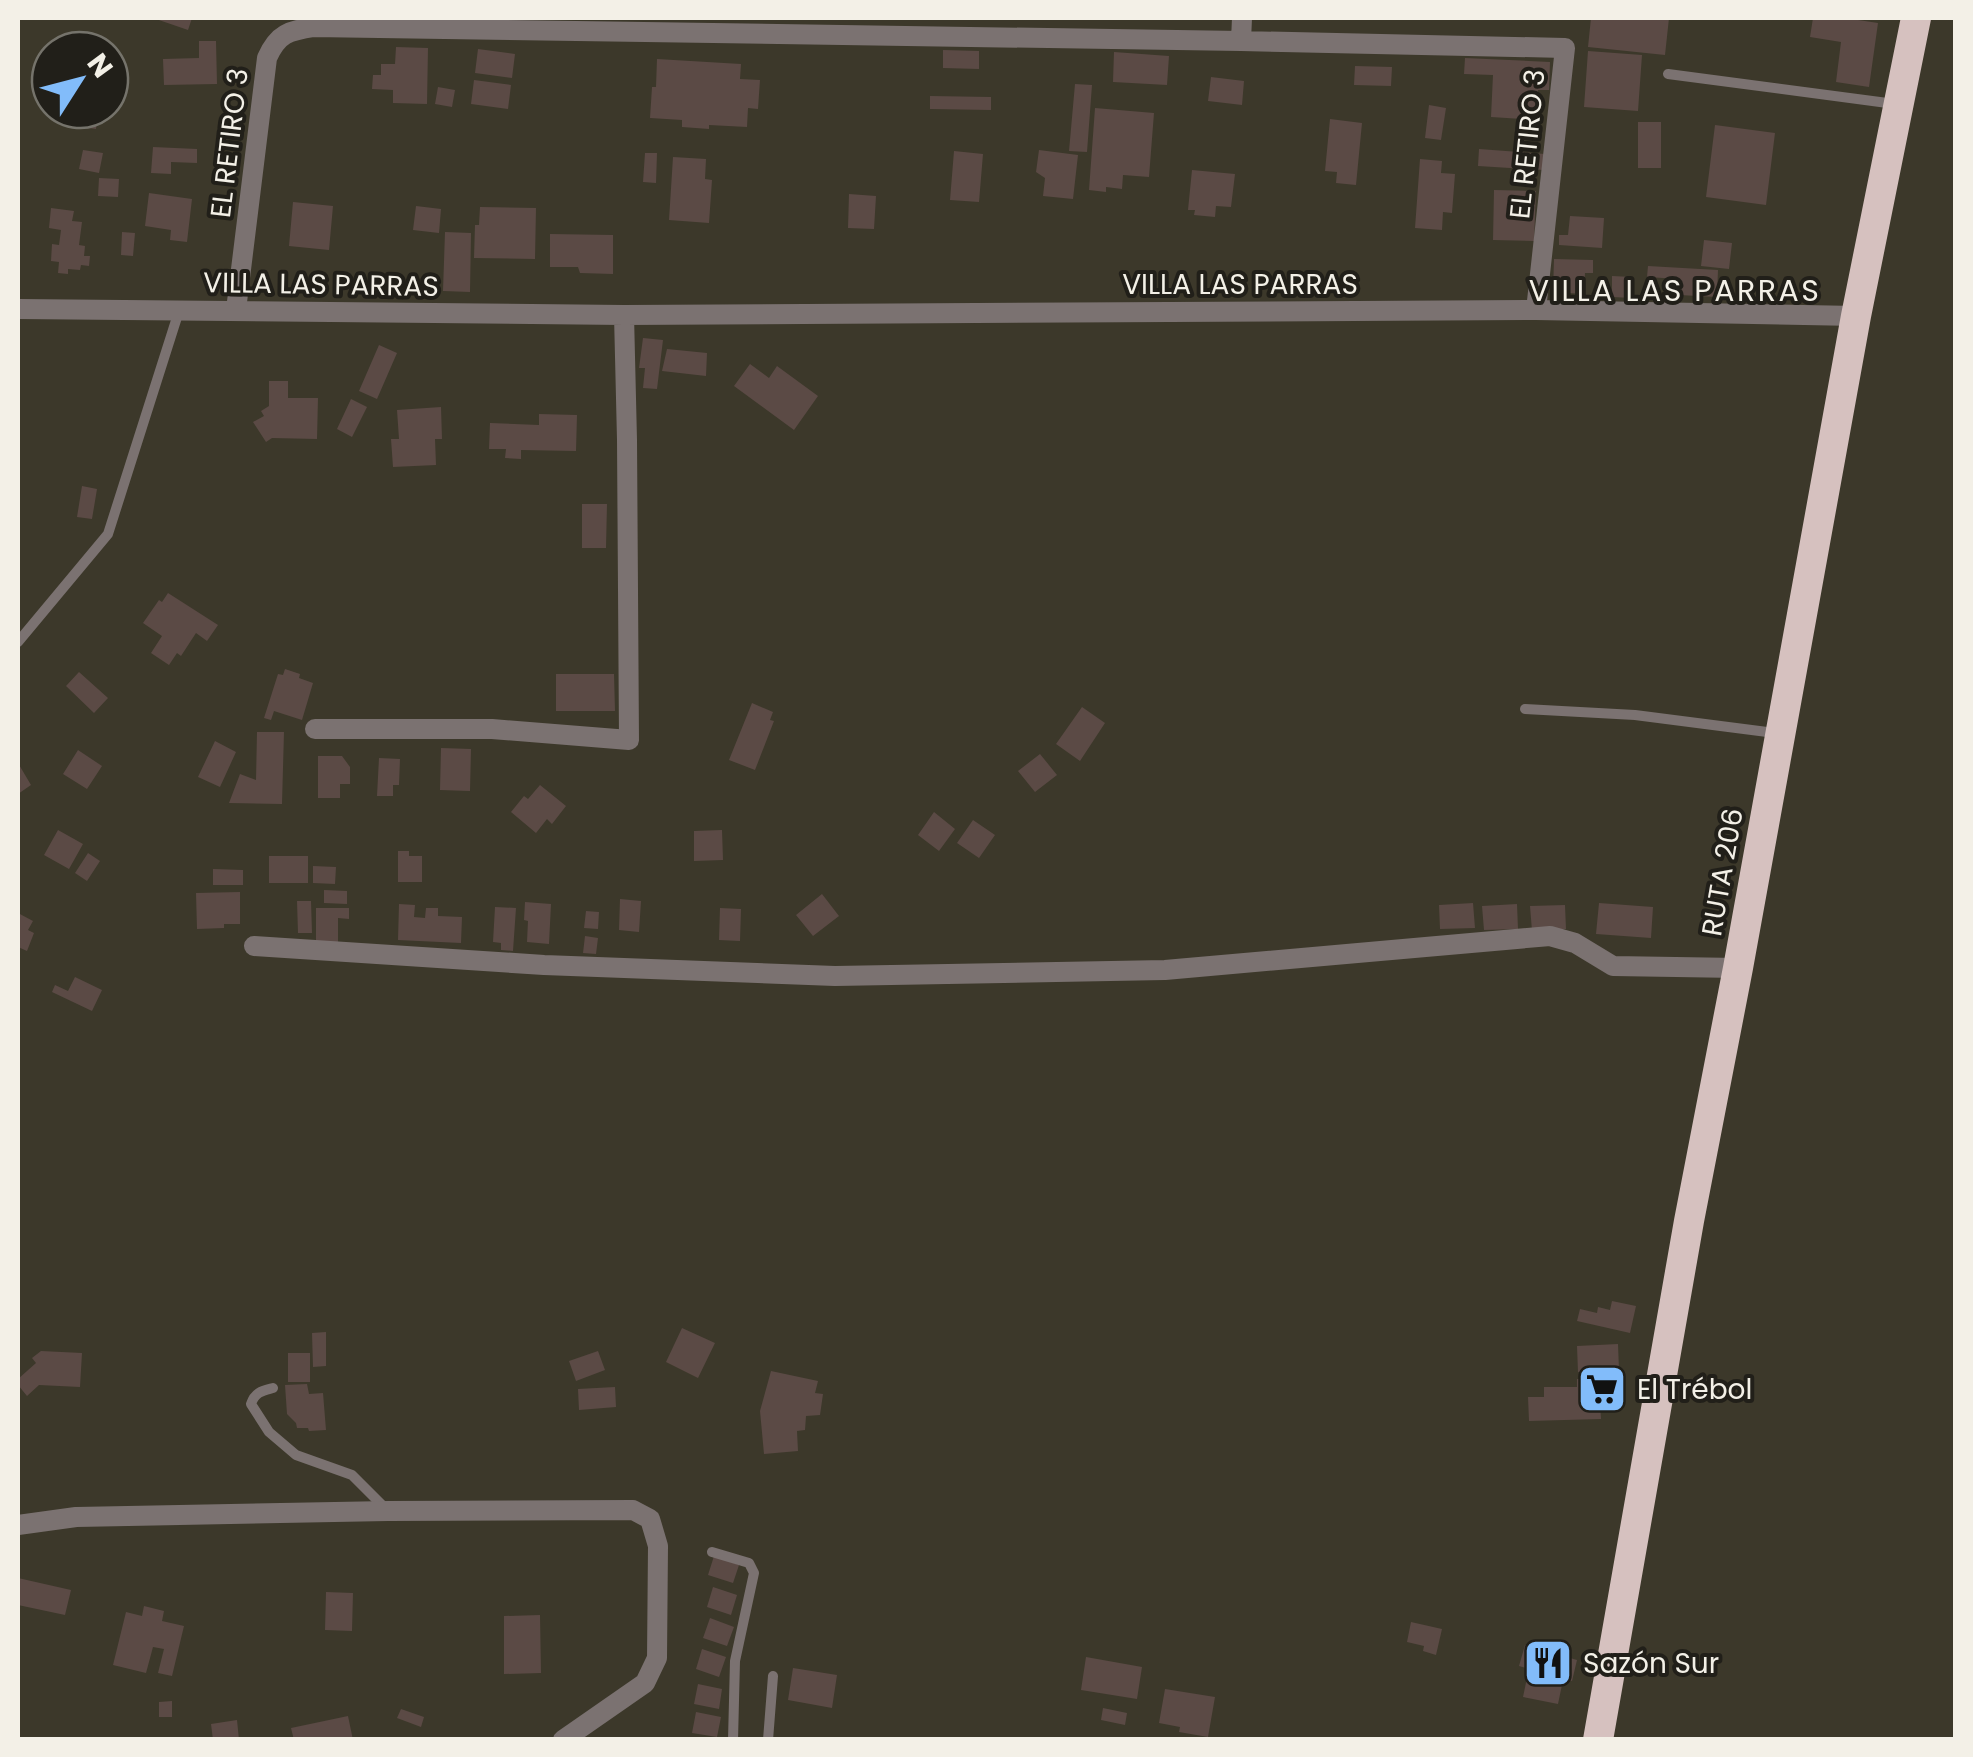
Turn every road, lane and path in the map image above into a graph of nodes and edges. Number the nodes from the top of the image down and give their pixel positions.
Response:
1 (1242, 18) edge
2 (1916, 18) edge
3 (1240, 41) junction
4 (1668, 74) dead end
5 (1899, 104) junction
6 (18, 309) edge
7 (179, 310) junction
8 (236, 310) junction
9 (1536, 310) junction
10 (624, 315) junction
11 (1856, 316) junction
12 (18, 642) edge
13 (1525, 709) dead end
14 (315, 730) dead end
15 (1781, 734) junction
16 (254, 946) dead end
17 (1738, 968) junction
18 (273, 1388) dead end
19 (388, 1511) junction
20 (18, 1525) edge
21 (712, 1552) dead end
22 (773, 1676) dead end
23 (562, 1740) edge
24 (733, 1740) edge
25 (768, 1740) edge
26 (1598, 1740) edge

1 - 3 street
2 - 5 highway, RUTA 206
3 - 8 street, EL RETIRO 3
3 - 9 street, EL RETIRO 3
4 - 5 lane
5 - 11 highway, RUTA 206
6 - 7 street, VILLA LAS PARRAS
7 - 8 street, VILLA LAS PARRAS
7 - 12 lane
8 - 10 street, VILLA LAS PARRAS
9 - 10 street, VILLA LAS PARRAS
9 - 11 street, VILLA LAS PARRAS
10 - 14 street
11 - 15 highway, RUTA 206
13 - 15 lane
15 - 17 highway, RUTA 206
16 - 17 street
17 - 26 highway, RUTA 206
18 - 19 lane
19 - 20 street
19 - 23 street
21 - 24 lane
22 - 25 lane

